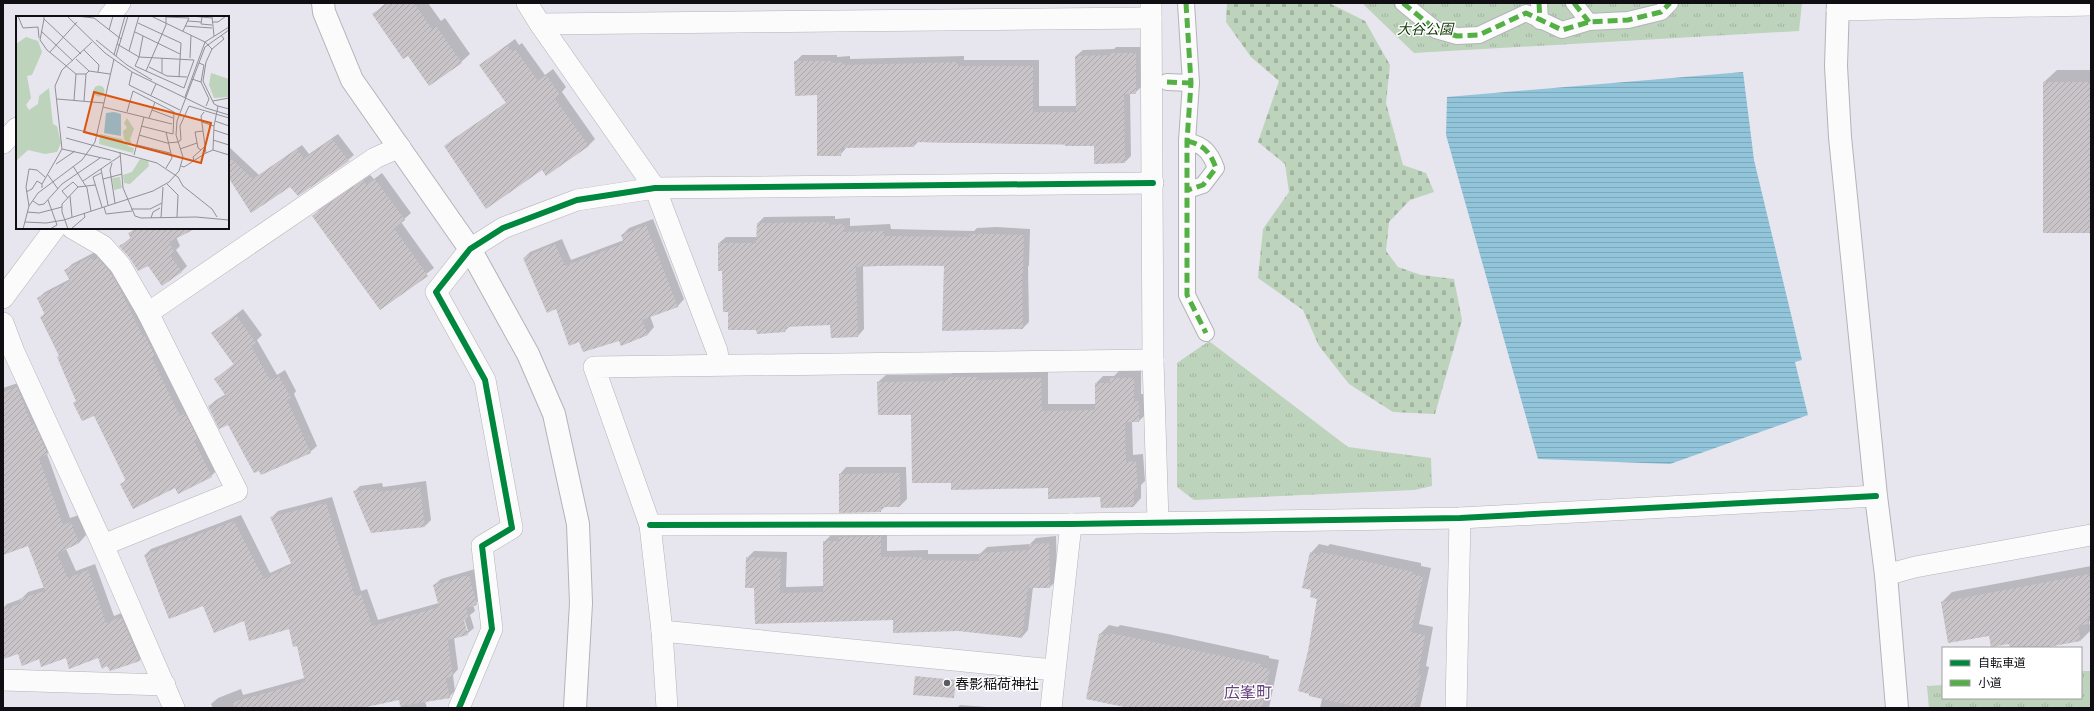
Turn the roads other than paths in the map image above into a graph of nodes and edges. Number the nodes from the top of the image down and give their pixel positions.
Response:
1 (324, 3) edge
2 (527, 3) edge
3 (1186, 3) edge
4 (1403, 3) edge
5 (1539, 3) edge
6 (1574, 3) edge
7 (1670, 3) edge
8 (2091, 5) edge
9 (1838, 7) edge
10 (1151, 10) edge
11 (1540, 21) junction
12 (1589, 22) junction
13 (540, 24) junction
14 (1167, 82) dead end
15 (1191, 83) junction
16 (16, 129) edge
17 (1187, 141) junction
18 (3, 143) edge
19 (400, 147) junction
20 (1153, 183) junction
21 (655, 188) junction
22 (1188, 190) junction
23 (54, 229) edge
24 (74, 229) edge
25 (470, 249) junction
26 (3, 298) edge
27 (148, 313) junction
28 (3, 323) edge
29 (1206, 333) dead end
30 (1153, 360) junction
31 (719, 364) junction
32 (1876, 496) junction
33 (1460, 518) junction
34 (1158, 521) junction
35 (1071, 524) junction
36 (650, 525) junction
37 (2091, 535) edge
38 (103, 545) junction
39 (1886, 575) junction
40 (662, 631) junction
41 (1054, 670) junction
42 (3, 680) edge
43 (164, 685) junction
44 (174, 708) edge
45 (459, 708) edge
46 (575, 708) edge
47 (667, 708) edge
48 (1051, 708) edge
49 (1456, 708) edge
50 (1897, 708) edge

1 - 19 street
2 - 13 street
3 - 15 street
4 - 11 street
5 - 11 street
6 - 12 street
7 - 12 street
8 - 9 street
9 - 32 street
10 - 13 street
10 - 20 street
11 - 12 street
13 - 21 street
14 - 15 street
15 - 17 street
16 - 18 street
17 - 22 street
17 - 22 street
19 - 25 street
19 - 27 street
20 - 21 street
20 - 30 street
21 - 25 street
21 - 31 street
22 - 29 street
23 - 26 street
24 - 27 street
25 - 45 street
25 - 46 street
27 - 38 street
28 - 38 street
30 - 31 street
30 - 34 street
31 - 36 street
32 - 33 street
32 - 39 street
33 - 34 street
33 - 49 street
34 - 35 street
35 - 36 street
35 - 41 street
36 - 40 street
37 - 39 street
38 - 43 street
39 - 50 street
40 - 41 street
40 - 47 street
41 - 48 street
42 - 43 street
43 - 44 street

